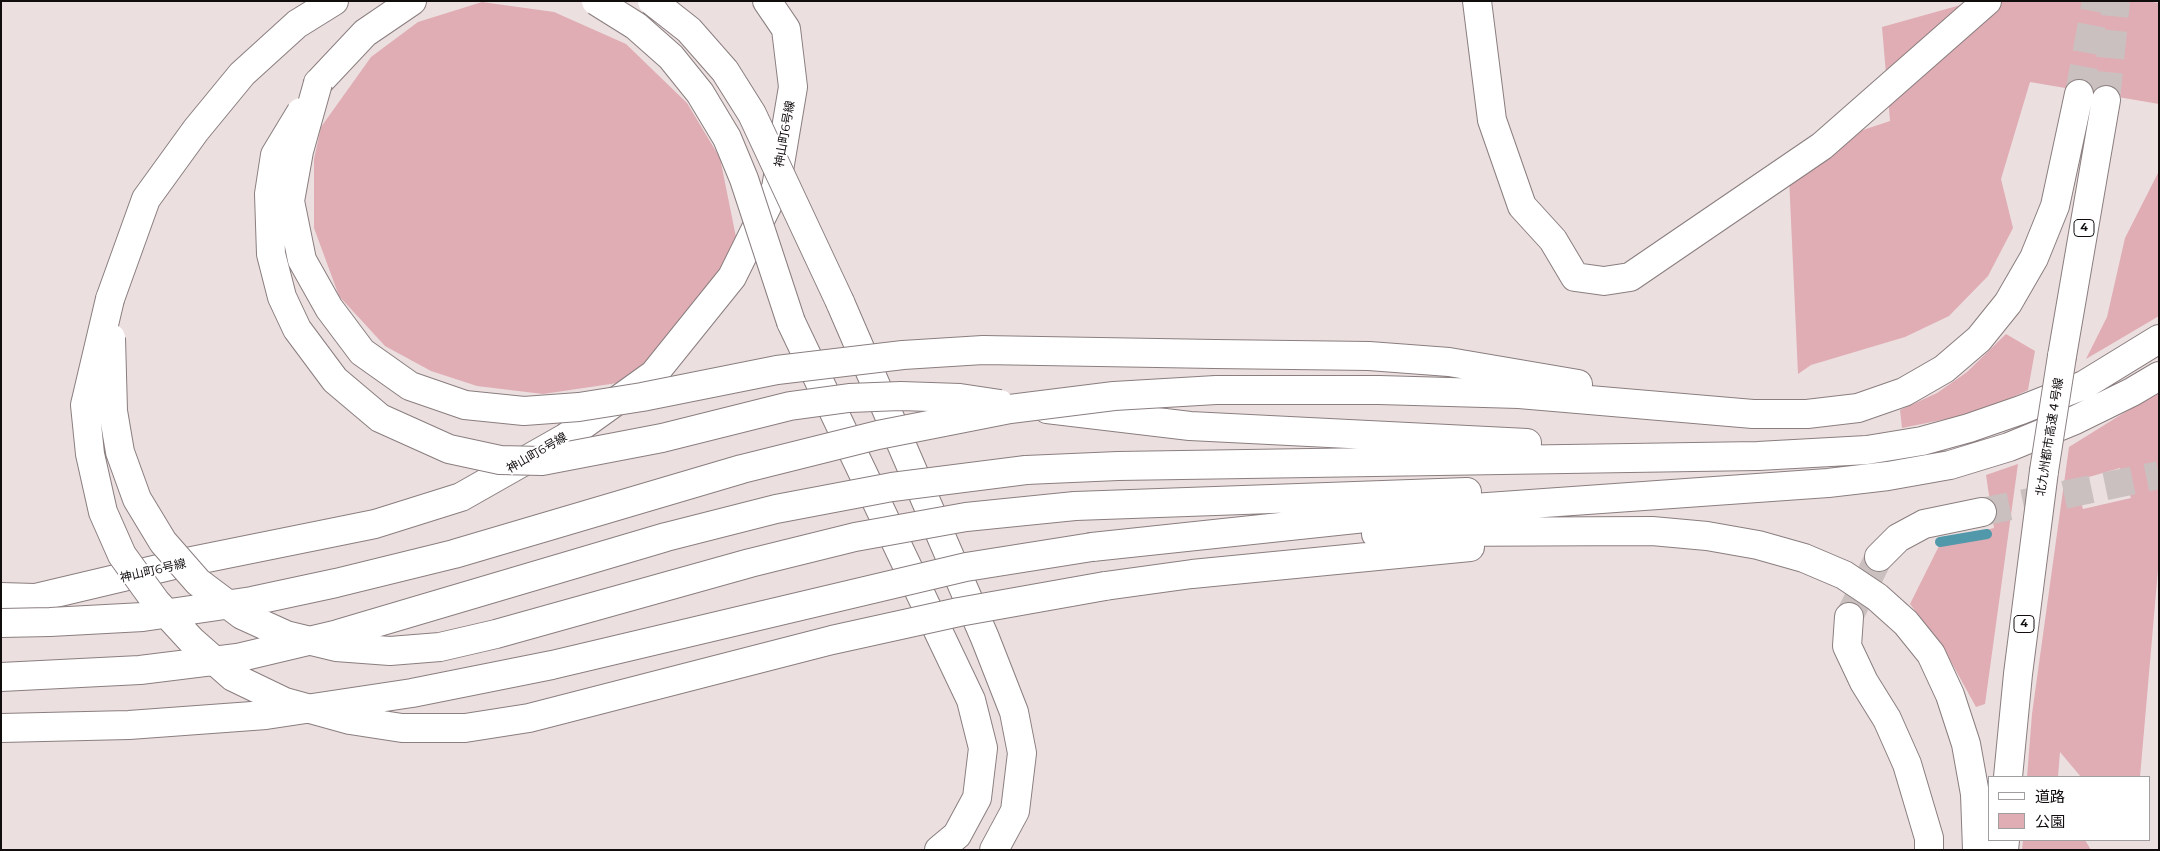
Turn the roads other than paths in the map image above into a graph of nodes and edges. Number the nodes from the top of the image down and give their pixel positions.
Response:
1 (334, 1) edge
2 (412, 1) edge
3 (596, 1) edge
4 (652, 1) edge
5 (767, 1) edge
6 (1477, 1) edge
7 (1987, 1) edge
8 (318, 83) junction
9 (2079, 94) tunnel mouth
10 (2106, 100) tunnel mouth
11 (110, 299) junction
12 (2159, 339) edge
13 (2159, 376) edge
14 (1704, 409) junction
15 (1758, 456) junction
16 (1756, 488) junction
17 (1982, 512) tunnel mouth
18 (1613, 531) junction
19 (1092, 547) junction
20 (1879, 557) tunnel mouth
21 (1, 597) edge
22 (1849, 617) tunnel mouth
23 (1, 622) edge
24 (1, 677) edge
25 (1, 728) edge
26 (2008, 776) edge
27 (939, 850) edge
28 (994, 850) edge
29 (1929, 850) edge
30 (1977, 850) edge

1 - 11 main road
2 - 8 main road
3 - 27 main road, bridge
4 - 28 main road, bridge
5 - 21 main road, 神山町6号線
6 - 7 main road
8 - 14 main road, bridge
8 - 15 main road, bridge
9 - 14 main road
10 - 26 main road, 北九州都市高速４号線 / 4, bridge
11 - 16 main road, bridge
11 - 18 main road, bridge
12 - 15 main road
13 - 16 main road
14 - 23 main road, bridge
15 - 24 main road, bridge
16 - 19 main road
17 - 20 main road
18 - 19 main road
18 - 30 main road
19 - 25 main road, bridge
22 - 29 main road

